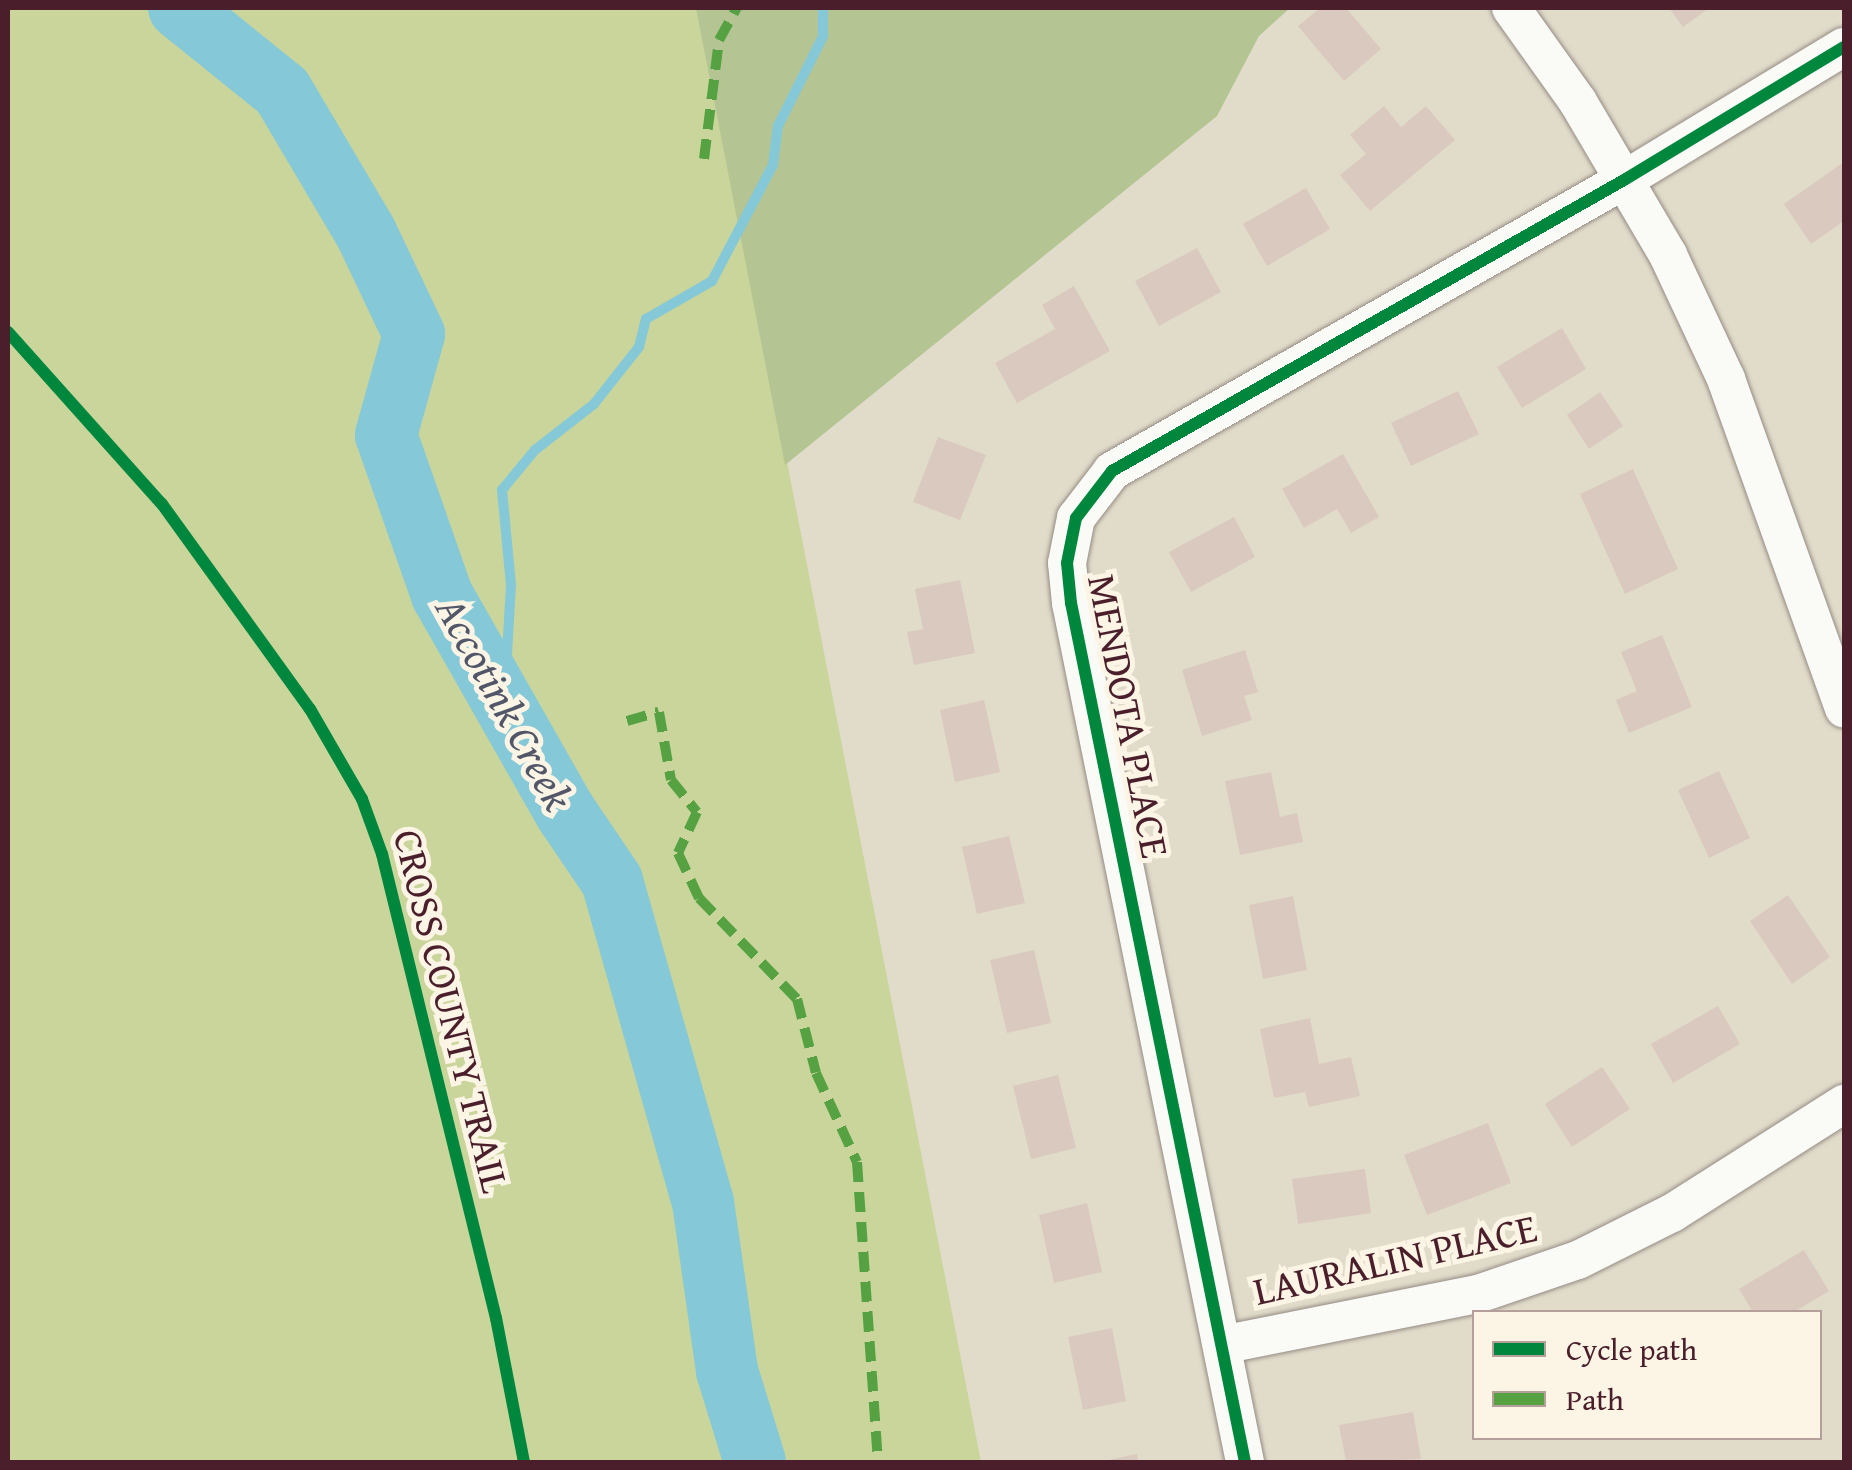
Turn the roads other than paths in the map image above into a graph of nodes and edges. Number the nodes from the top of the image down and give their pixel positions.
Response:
1 (1511, 8) edge
2 (1844, 47) edge
3 (1624, 180) junction
4 (1844, 710) edge
5 (1844, 1104) edge
6 (1222, 1345) junction
7 (1245, 1462) edge

1 - 3 street
2 - 3 street, MENDOTA PLACE
3 - 4 street
3 - 6 street, MENDOTA PLACE
5 - 6 street, LAURALIN PLACE
6 - 7 street, MENDOTA PLACE

